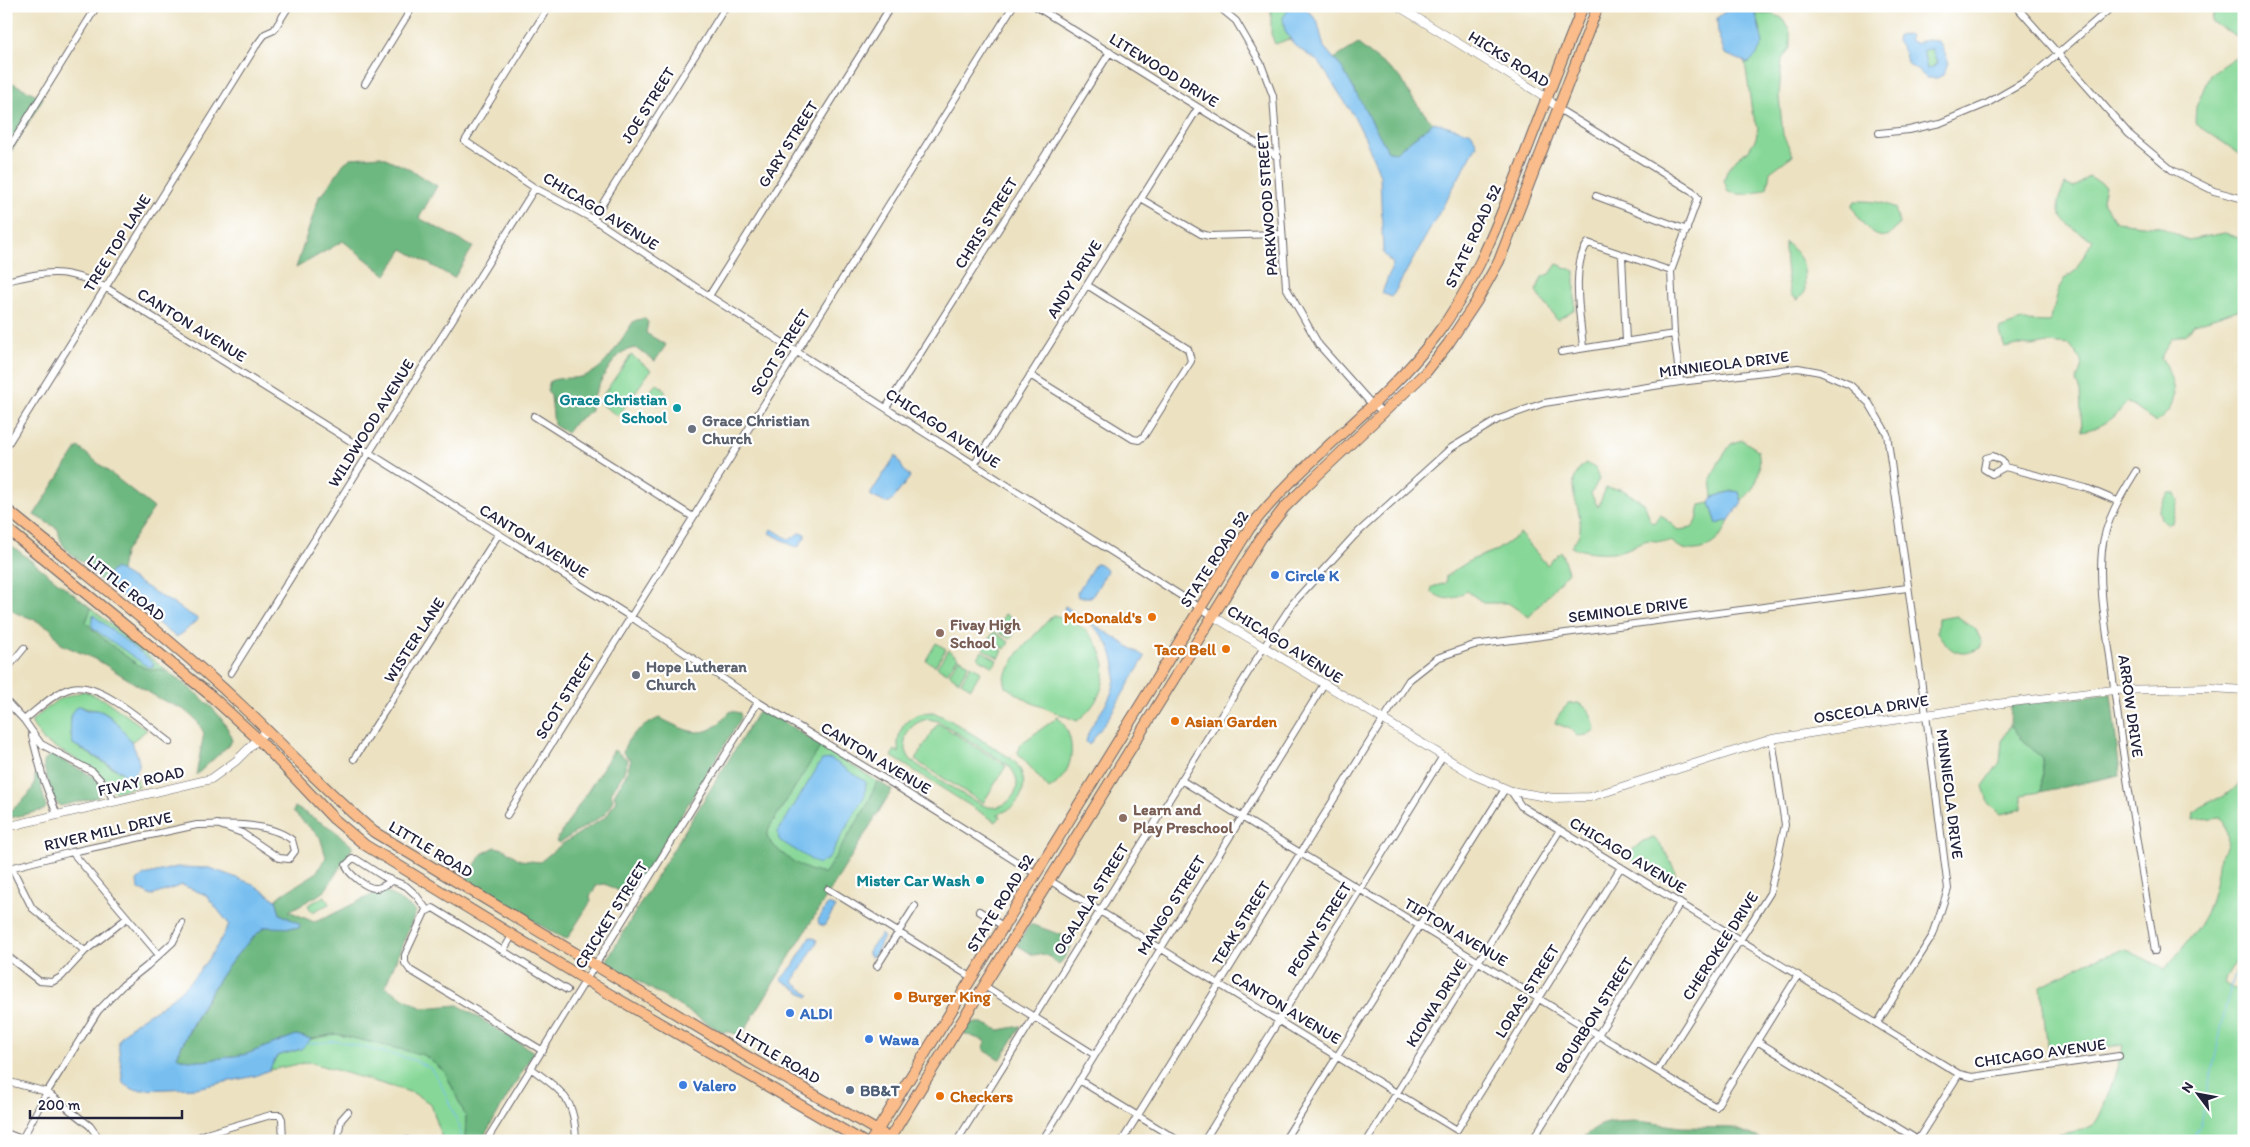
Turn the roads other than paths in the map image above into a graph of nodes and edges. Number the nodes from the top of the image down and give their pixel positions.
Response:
1 (97, 6) edge
2 (289, 6) edge
3 (413, 6) edge
4 (549, 6) edge
5 (726, 6) edge
6 (891, 6) edge
7 (1013, 6) edge
8 (1035, 6) edge
9 (1218, 6) edge
10 (1398, 6) edge
11 (1583, 6) edge
12 (1598, 6) edge
13 (2016, 6) edge
14 (2113, 6) edge
15 (1110, 52) junction
16 (2057, 53) junction
17 (365, 84) dead end
18 (1553, 104) junction
19 (1198, 108) junction
20 (1879, 134) dead end
21 (6, 153) edge
22 (1278, 157) junction
23 (535, 188) junction
24 (1596, 196) dead end
25 (1141, 198) junction
26 (2244, 199) edge
27 (593, 219) junction
28 (1687, 230) junction
29 (1281, 234) junction
30 (1622, 256) junction
31 (1482, 259) junction
32 (1495, 268) junction
33 (1671, 271) junction
34 (6, 281) edge
35 (1087, 285) junction
36 (105, 287) junction
37 (709, 296) junction
38 (1674, 334) junction
39 (1626, 341) junction
40 (1583, 348) junction
41 (797, 351) junction
42 (1561, 352) dead end
43 (1030, 375) junction
44 (1680, 382) junction
45 (1372, 404) junction
46 (886, 408) junction
47 (1384, 413) junction
48 (534, 416) dead end
49 (6, 447) edge
50 (368, 453) junction
51 (974, 465) junction
52 (2005, 467) dead end
53 (2136, 471) dead end
54 (2116, 501) junction
55 (6, 509) edge
56 (693, 518) junction
57 (6, 528) edge
58 (498, 535) junction
59 (1907, 588) junction
60 (1199, 608) junction
61 (1213, 616) junction
62 (630, 617) junction
63 (1264, 647) junction
64 (24, 648) dead end
65 (6, 670) edge
66 (231, 673) dead end
67 (1324, 684) junction
68 (2114, 690) junction
69 (2244, 690) edge
70 (6, 701) edge
71 (758, 702) junction
72 (1926, 715) junction
73 (24, 720) junction
74 (1383, 720) junction
75 (29, 728) junction
76 (266, 731) junction
77 (258, 738) junction
78 (1772, 739) junction
79 (170, 742) dead end
80 (1443, 756) junction
81 (354, 759) dead end
82 (1181, 780) junction
83 (1508, 790) junction
84 (114, 801) junction
85 (1075, 810) junction
86 (57, 814) junction
87 (507, 815) dead end
88 (1242, 818) junction
89 (217, 824) junction
90 (6, 827) edge
91 (1560, 830) junction
92 (72, 852) junction
93 (1300, 853) junction
94 (1620, 867) junction
95 (9, 868) edge
96 (1036, 874) junction
97 (1049, 880) junction
98 (394, 881) junction
99 (828, 889) dead end
100 (1360, 890) junction
101 (1680, 903) junction
102 (915, 906) dead end
103 (427, 910) junction
104 (980, 911) dead end
105 (1100, 911) junction
106 (127, 918) junction
107 (182, 923) dead end
108 (1003, 926) junction
109 (1419, 926) junction
110 (898, 932) junction
111 (512, 936) junction
112 (1739, 940) junction
113 (1007, 947) junction
114 (1161, 948) junction
115 (84, 951) junction
116 (503, 951) junction
117 (2155, 952) dead end
118 (6, 955) edge
119 (159, 956) junction
120 (1478, 962) junction
121 (596, 966) junction
122 (877, 966) dead end
123 (991, 972) junction
124 (1798, 975) junction
125 (970, 977) junction
126 (587, 980) junction
127 (1219, 984) junction
128 (983, 985) junction
129 (567, 990) dead end
130 (1538, 998) junction
131 (1034, 1017) junction
132 (1279, 1020) junction
133 (1877, 1024) junction
134 (953, 1034) junction
135 (1598, 1035) junction
136 (1756, 1041) junction
137 (543, 1051) junction
138 (1095, 1056) junction
139 (1337, 1056) junction
140 (2119, 1056) dead end
141 (532, 1069) junction
142 (1657, 1071) junction
143 (1958, 1074) junction
144 (6, 1080) edge
145 (1080, 1080) junction
146 (47, 1092) junction
147 (1397, 1093) junction
148 (348, 1112) dead end
149 (1138, 1116) junction
150 (1457, 1130) joint
151 (6, 1133) edge
152 (886, 1138) edge
153 (23, 1140) edge
154 (1917, 1140) edge
155 (101, 1141) edge
156 (189, 1141) edge
157 (283, 1141) edge
158 (337, 1141) edge
159 (486, 1141) edge
160 (576, 1141) edge
161 (862, 1141) edge
162 (871, 1141) edge
163 (957, 1141) edge
164 (1042, 1141) edge
165 (1122, 1141) edge
166 (1179, 1141) edge
167 (1204, 1141) edge
168 (1284, 1141) edge
169 (1367, 1141) edge
170 (1532, 1141) edge

1 - 21 street
2 - 36 street, TREE TOP LANE
3 - 17 street
4 - 23 street, CHICAGO AVENUE
5 - 27 street, JOE STREET
6 - 37 street, GARY STREET
7 - 41 street, SCOT STREET
8 - 15 street, LITEWOOD DRIVE
9 - 22 street, PARKWOOD STREET
10 - 18 street, HICKS ROAD
11 - 18 main road, STATE ROAD 52
12 - 18 main road, STATE ROAD 52
13 - 16 street
14 - 16 street
15 - 19 street, LITEWOOD DRIVE
15 - 46 street, CHRIS STREET
16 - 20 street
16 - 26 street
18 - 28 street
18 - 31 main road, STATE ROAD 52
18 - 32 main road, STATE ROAD 52
19 - 22 street, LITEWOOD DRIVE
19 - 25 street, ANDY DRIVE
22 - 29 street, PARKWOOD STREET
23 - 27 street, CHICAGO AVENUE
23 - 50 street, WILDWOOD AVENUE
24 - 28 street
25 - 29 street
25 - 35 street, ANDY DRIVE
27 - 37 street, CHICAGO AVENUE
28 - 33 street
29 - 45 street, PARKWOOD STREET
30 - 33 street
30 - 39 street
30 - 40 street
31 - 32 main road
31 - 45 main road, STATE ROAD 52
32 - 47 main road, STATE ROAD 52
33 - 38 street
34 - 36 street, CANTON AVENUE
35 - 43 street, ANDY DRIVE
35 - 43 street
36 - 49 street, TREE TOP LANE
36 - 50 street, CANTON AVENUE
37 - 41 street, CHICAGO AVENUE
38 - 39 street
38 - 44 street
39 - 40 street
40 - 42 street
41 - 46 street, CHICAGO AVENUE
41 - 56 street, SCOT STREET
43 - 51 street, ANDY DRIVE
44 - 59 street, MINNIEOLA DRIVE
44 - 63 street, MINNIEOLA DRIVE
45 - 47 street, PARKWOOD STREET
45 - 60 main road, STATE ROAD 52
46 - 51 street, CHICAGO AVENUE
47 - 61 main road, STATE ROAD 52
48 - 56 street
50 - 58 street, CANTON AVENUE
50 - 66 street, WILDWOOD AVENUE
51 - 60 street, CHICAGO AVENUE
52 - 54 street
53 - 54 street, ARROW DRIVE
54 - 68 street, ARROW DRIVE
55 - 76 main road, LITTLE ROAD
56 - 62 street, SCOT STREET
57 - 77 main road, LITTLE ROAD
58 - 62 street, CANTON AVENUE
58 - 81 street, WISTER LANE
59 - 72 street, MINNIEOLA DRIVE
59 - 74 street, SEMINOLE DRIVE
60 - 61 street, CHICAGO AVENUE
60 - 85 main road, STATE ROAD 52
61 - 63 street, CHICAGO AVENUE
61 - 97 main road, STATE ROAD 52
62 - 71 street, CANTON AVENUE
62 - 87 street, SCOT STREET
63 - 67 street, CHICAGO AVENUE
63 - 82 street, OGALALA STREET
64 - 65 street
67 - 74 street, CHICAGO AVENUE
67 - 88 street, MANGO STREET
68 - 69 street, OSCEOLA DRIVE
68 - 72 street, OSCEOLA DRIVE
68 - 117 street, ARROW DRIVE
70 - 73 street
71 - 96 street, CANTON AVENUE
71 - 121 street, CRICKET STREET
72 - 78 street, OSCEOLA DRIVE
72 - 133 street, MINNIEOLA DRIVE
73 - 75 street
73 - 79 street
74 - 80 street, CHICAGO AVENUE
74 - 93 street, TEAK STREET
75 - 84 street
75 - 86 street
76 - 77 street, FIVAY ROAD
76 - 121 main road, LITTLE ROAD
77 - 84 street, FIVAY ROAD
77 - 111 main road, LITTLE ROAD
78 - 83 street, OSCEOLA DRIVE
78 - 112 street, CHEROKEE DRIVE
80 - 83 street, CHICAGO AVENUE
80 - 100 street, PEONY STREET
82 - 88 street, TIPTON AVENUE
82 - 105 street, OGALALA STREET
83 - 91 street, CHICAGO AVENUE
83 - 109 street
84 - 86 street, FIVAY ROAD
85 - 96 main road, STATE ROAD 52
85 - 97 main road
86 - 90 street, FIVAY ROAD
88 - 93 street, TIPTON AVENUE
88 - 114 street, MANGO STREET
89 - 89 street, RIVER MILL DRIVE
89 - 92 street, RIVER MILL DRIVE
91 - 94 street, CHICAGO AVENUE
91 - 120 street, KIOWA DRIVE
92 - 95 street, RIVER MILL DRIVE
92 - 106 street
93 - 100 street, TIPTON AVENUE
93 - 127 street, TEAK STREET
94 - 101 street, CHICAGO AVENUE
94 - 130 street, LORAS STREET
95 - 115 street
96 - 108 main road, STATE ROAD 52
96 - 113 main road
97 - 105 street, CANTON AVENUE
97 - 113 main road, STATE ROAD 52
98 - 98 street
98 - 103 street
99 - 110 street
100 - 109 street, TIPTON AVENUE
100 - 132 street, PEONY STREET
101 - 112 street, CHICAGO AVENUE
101 - 135 street, BOURBON STREET
102 - 110 street
103 - 116 street
103 - 137 street
104 - 108 street
105 - 114 street, CANTON AVENUE
105 - 131 street, OGALALA STREET
106 - 115 street
106 - 119 street
107 - 119 street
108 - 125 main road, STATE ROAD 52
109 - 120 street, TIPTON AVENUE
109 - 139 street
110 - 122 street
110 - 125 street
111 - 116 street
111 - 126 main road, LITTLE ROAD
112 - 124 street, CHICAGO AVENUE
112 - 142 street, CHEROKEE DRIVE
113 - 123 main road, STATE ROAD 52
114 - 127 street, CANTON AVENUE
114 - 138 street, MANGO STREET
115 - 118 street
116 - 129 street
119 - 146 street
120 - 130 street, TIPTON AVENUE
120 - 147 street, KIOWA DRIVE
121 - 126 street, CRICKET STREET
121 - 152 main road, LITTLE ROAD
123 - 125 main road
123 - 128 main road, STATE ROAD 52
124 - 133 street, CHICAGO AVENUE
124 - 136 street
125 - 134 main road
125 - 152 main road, STATE ROAD 52
126 - 137 street, CRICKET STREET
126 - 161 main road, LITTLE ROAD
127 - 132 street, CANTON AVENUE
127 - 149 street, TEAK STREET
128 - 131 street
128 - 134 main road, STATE ROAD 52
130 - 135 street, TIPTON AVENUE
130 - 150 street, LORAS STREET
131 - 138 street
131 - 163 street, OGALALA STREET
132 - 139 street, CANTON AVENUE
132 - 167 street, PEONY STREET
133 - 143 street, CHICAGO AVENUE
134 - 152 main road, STATE ROAD 52
135 - 142 street, TIPTON AVENUE
135 - 170 street, BOURBON STREET
136 - 142 street, TIPTON AVENUE
136 - 154 street
137 - 141 street, CRICKET STREET
138 - 145 street, MANGO STREET
139 - 147 street, CANTON AVENUE
139 - 168 street
140 - 143 street, CHICAGO AVENUE
141 - 159 street, CRICKET STREET
141 - 160 street
143 - 154 street
144 - 146 street
145 - 149 street
145 - 164 street, MANGO STREET
146 - 153 street
146 - 155 street
147 - 150 street, CANTON AVENUE
147 - 169 street, KIOWA DRIVE
148 - 158 street
149 - 165 street, TEAK STREET
149 - 166 street
151 - 153 street
152 - 162 main road, STATE ROAD 52
156 - 157 street

